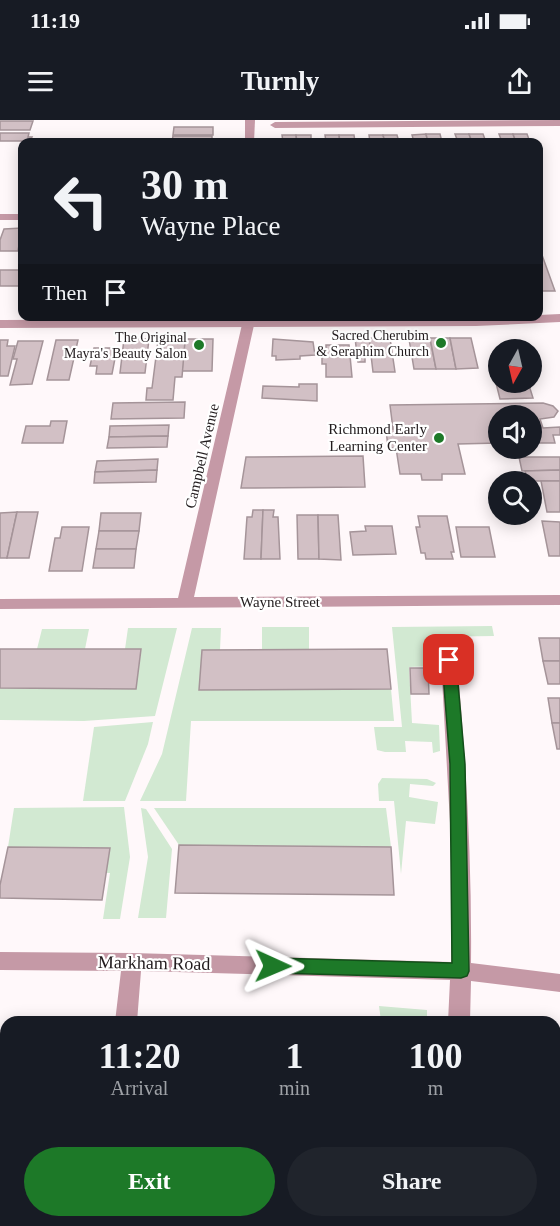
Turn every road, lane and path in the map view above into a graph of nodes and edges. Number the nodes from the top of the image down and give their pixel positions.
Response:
1 (249, 120) edge
2 (560, 123) edge
3 (275, 125) dead end
4 (250, 138) edge
5 (0, 217) edge
6 (18, 217) edge
7 (560, 318) edge
8 (543, 319) edge
9 (188, 321) edge
10 (250, 321) edge
11 (363, 321) edge
12 (497, 321) edge
13 (0, 324) edge
14 (560, 600) edge
15 (184, 603) junction
16 (0, 604) edge
17 (449, 660) dead end
18 (0, 961) edge
19 (132, 962) junction
20 (461, 971) junction
21 (560, 983) edge
22 (127, 1016) edge
23 (459, 1016) edge

1 - 4 street
2 - 3 street
5 - 6 street
7 - 8 street
9 - 13 street
10 - 15 street, Campbell Avenue
11 - 12 street
14 - 15 street, Wayne Street
15 - 16 street, Wayne Street
17 - 20 street
18 - 19 street, Markham Road
19 - 20 street, Markham Road
19 - 22 street
20 - 21 street, Markham Road
20 - 23 street

